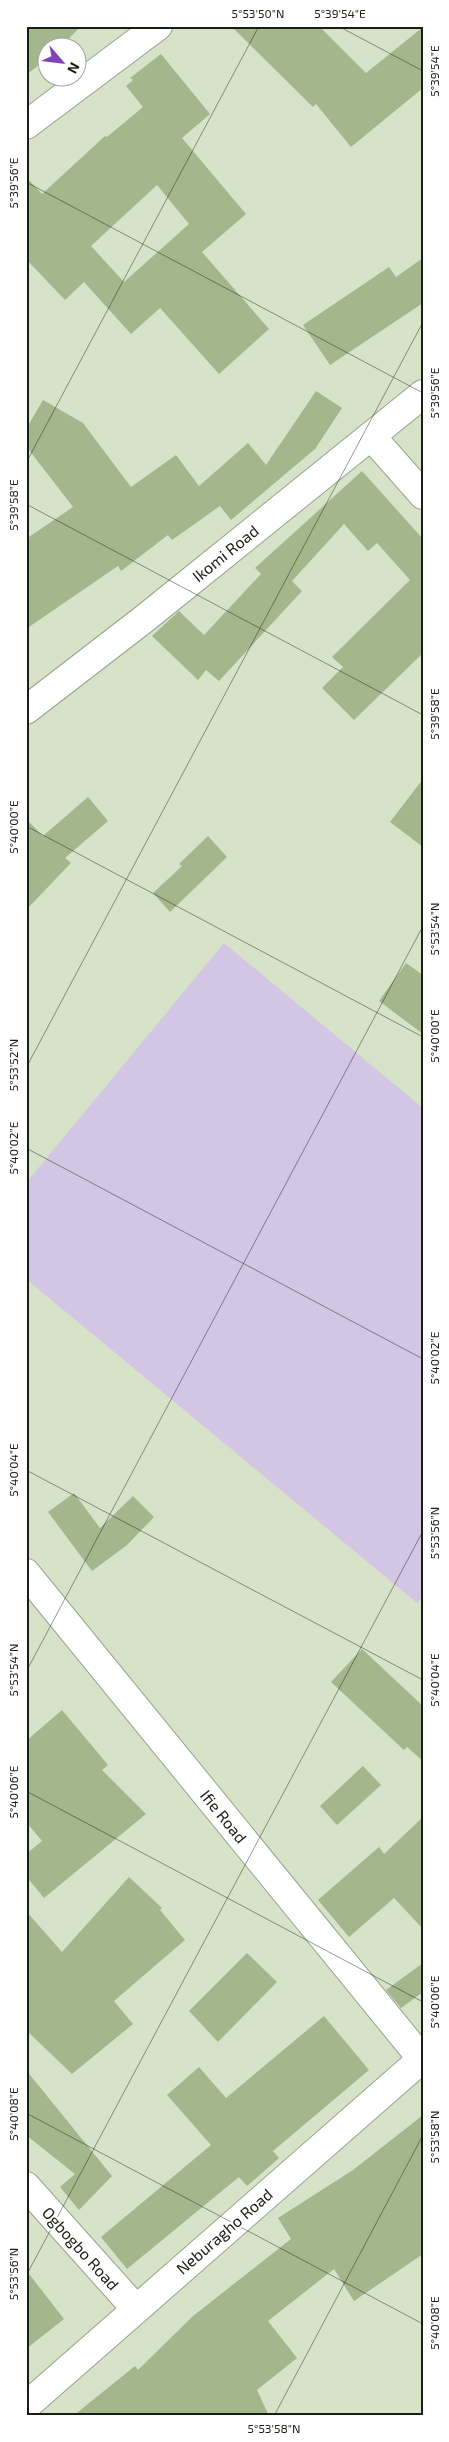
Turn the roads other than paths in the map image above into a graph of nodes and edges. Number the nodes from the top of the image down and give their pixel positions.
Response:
1 (158, 26) edge
2 (26, 125) edge
3 (423, 394) edge
4 (371, 436) junction
5 (423, 495) edge
6 (26, 710) edge
7 (26, 1573) edge
8 (422, 2059) edge
9 (26, 2186) edge
10 (136, 2309) junction
11 (26, 2406) edge

1 - 2 street
3 - 4 street, Ikomi Road
4 - 5 street
4 - 6 street, Ikomi Road
7 - 8 street, Ifie Road
8 - 10 street, Neburagho Road
9 - 10 street, Ogbogbo Road
10 - 11 street, Neburagho Road

